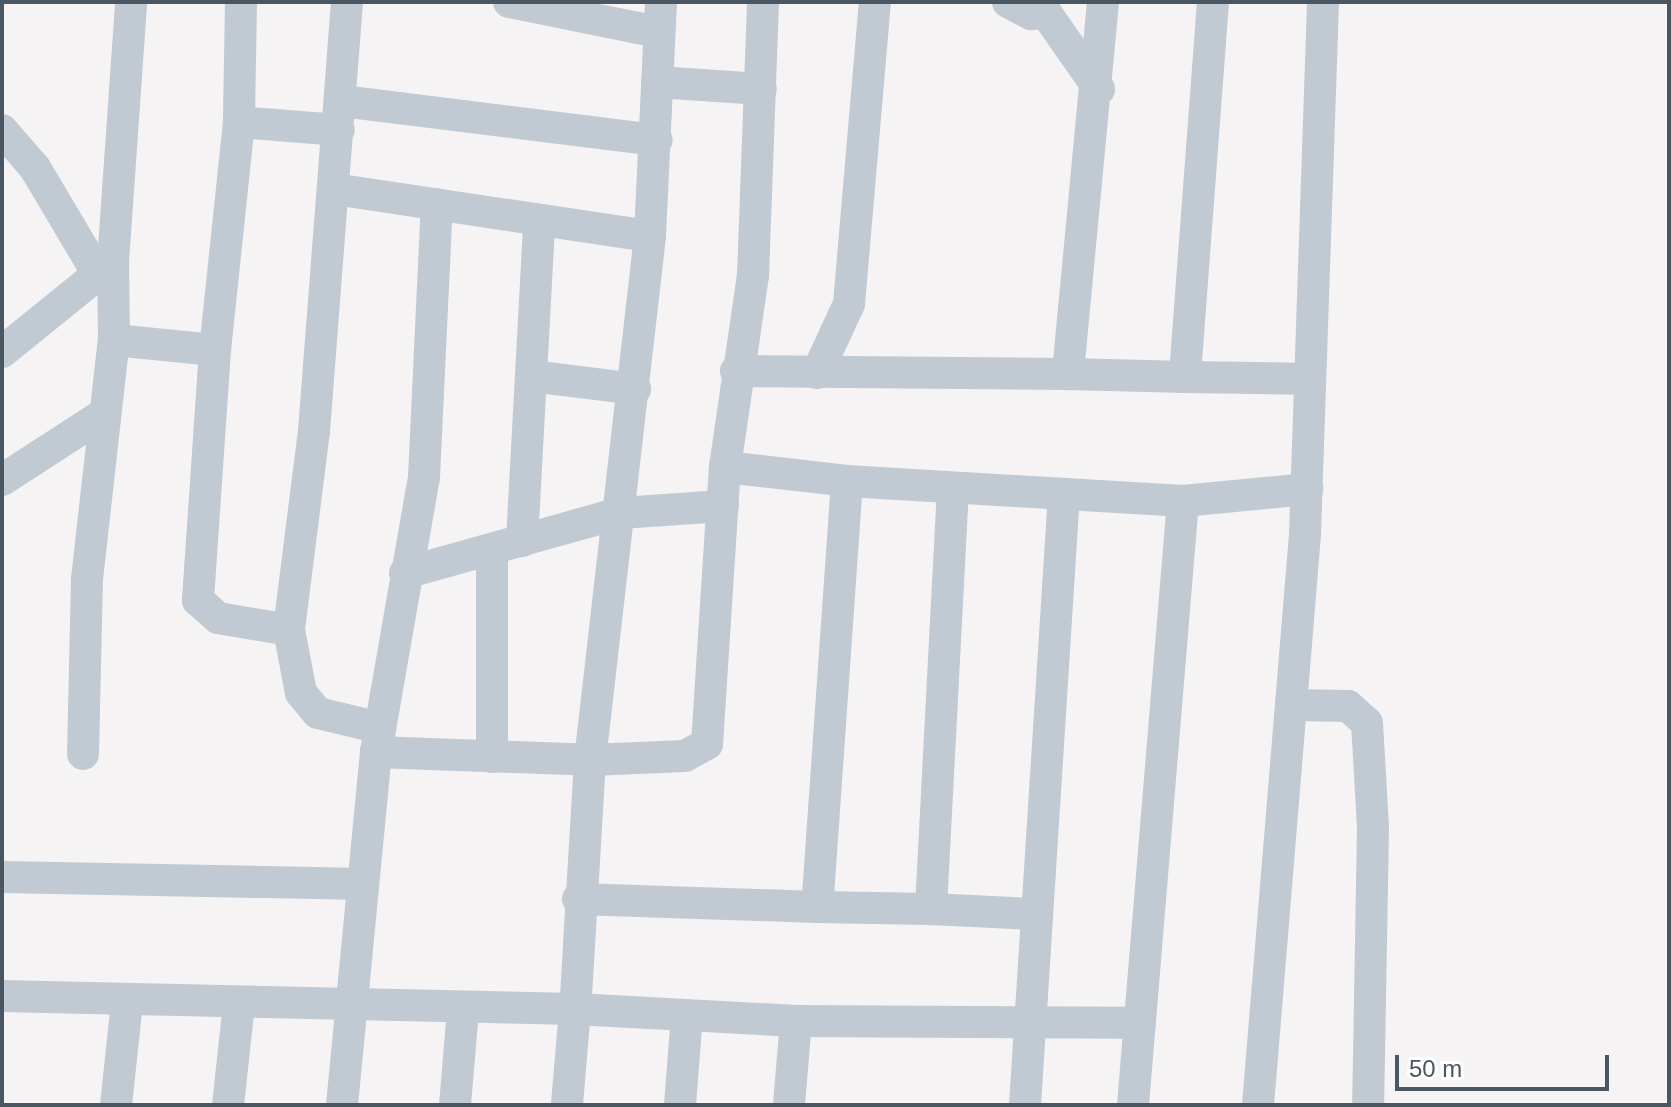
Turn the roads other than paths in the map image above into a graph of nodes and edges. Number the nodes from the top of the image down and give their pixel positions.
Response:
1 (131, 2) edge
2 (241, 2) edge
3 (347, 2) edge
4 (509, 2) edge
5 (763, 2) edge
6 (875, 2) edge
7 (1008, 2) edge
8 (1103, 2) edge
9 (1213, 2) edge
10 (1323, 2) edge
11 (545, 5) edge
12 (1058, 7) edge
13 (660, 17) edge
14 (657, 82) junction
15 (761, 89) junction
16 (1099, 89) junction
17 (340, 116) junction
18 (239, 122) junction
19 (2, 130) edge
20 (657, 140) junction
21 (334, 189) junction
22 (437, 204) junction
23 (539, 222) junction
24 (650, 236) junction
25 (105, 268) junction
26 (114, 340) junction
27 (215, 350) junction
28 (2, 352) edge
29 (736, 371) junction
30 (817, 373) junction
31 (1068, 374) junction
32 (531, 376) junction
33 (1185, 377) junction
34 (1310, 379) junction
35 (635, 389) junction
36 (104, 414) junction
37 (725, 467) junction
38 (2, 480) edge
39 (847, 481) junction
40 (953, 488) junction
41 (1307, 489) junction
42 (1064, 494) junction
43 (1183, 501) junction
44 (723, 506) junction
45 (620, 513) junction
46 (522, 541) junction
47 (492, 551) junction
48 (405, 573) junction
49 (289, 630) junction
50 (1291, 705) junction
51 (378, 740) junction
52 (83, 754) dead end
53 (492, 757) junction
54 (590, 760) junction
55 (2, 877) edge
56 (363, 884) junction
57 (578, 899) junction
58 (817, 907) junction
59 (931, 909) junction
60 (1034, 914) junction
61 (2, 996) edge
62 (127, 1002) junction
63 (239, 1003) junction
64 (351, 1004) junction
65 (463, 1009) junction
66 (575, 1009) junction
67 (687, 1015) junction
68 (796, 1021) junction
69 (1029, 1022) junction
70 (1140, 1023) junction
71 (116, 1105) edge
72 (228, 1105) edge
73 (342, 1105) edge
74 (455, 1105) edge
75 (567, 1105) edge
76 (680, 1105) edge
77 (789, 1105) edge
78 (1025, 1105) edge
79 (1133, 1105) edge
80 (1258, 1105) edge
81 (1368, 1105) edge

1 - 25 street
2 - 18 street
3 - 17 street
4 - 11 street
5 - 15 street
6 - 30 street
7 - 12 street
8 - 16 street
9 - 33 street
10 - 34 street
11 - 13 street
12 - 16 street
13 - 14 street
14 - 15 street
14 - 20 street
15 - 29 street
16 - 31 street
17 - 18 street
17 - 20 street
17 - 21 street
18 - 27 street
19 - 25 street
20 - 24 street
21 - 22 street
21 - 49 street
22 - 23 street
22 - 48 street
23 - 24 street
23 - 32 street
24 - 35 street
25 - 26 street
25 - 28 street
26 - 27 street
26 - 36 street
27 - 49 street
29 - 30 street
29 - 37 street
30 - 31 street
31 - 33 street
32 - 35 street
32 - 46 street
33 - 34 street
34 - 41 street
35 - 45 street
36 - 38 street
36 - 52 street
37 - 39 street
37 - 44 street
39 - 40 street
39 - 58 street
40 - 42 street
40 - 59 street
41 - 43 street
41 - 50 street
42 - 43 street
42 - 60 street
43 - 70 street
44 - 45 street
44 - 54 street
45 - 46 street
45 - 54 street
46 - 47 street
47 - 48 street
47 - 53 street
48 - 51 street
49 - 51 street
50 - 80 street
50 - 81 street
51 - 53 street
51 - 56 street
53 - 54 street
54 - 57 street
55 - 56 street
56 - 64 street
57 - 58 street
57 - 66 street
58 - 59 street
59 - 60 street
60 - 69 street
61 - 62 street
62 - 63 street
62 - 71 street
63 - 64 street
63 - 72 street
64 - 65 street
64 - 73 street
65 - 66 street
65 - 74 street
66 - 67 street
66 - 75 street
67 - 68 street
67 - 76 street
68 - 69 street
68 - 77 street
69 - 70 street
69 - 78 street
70 - 79 street

